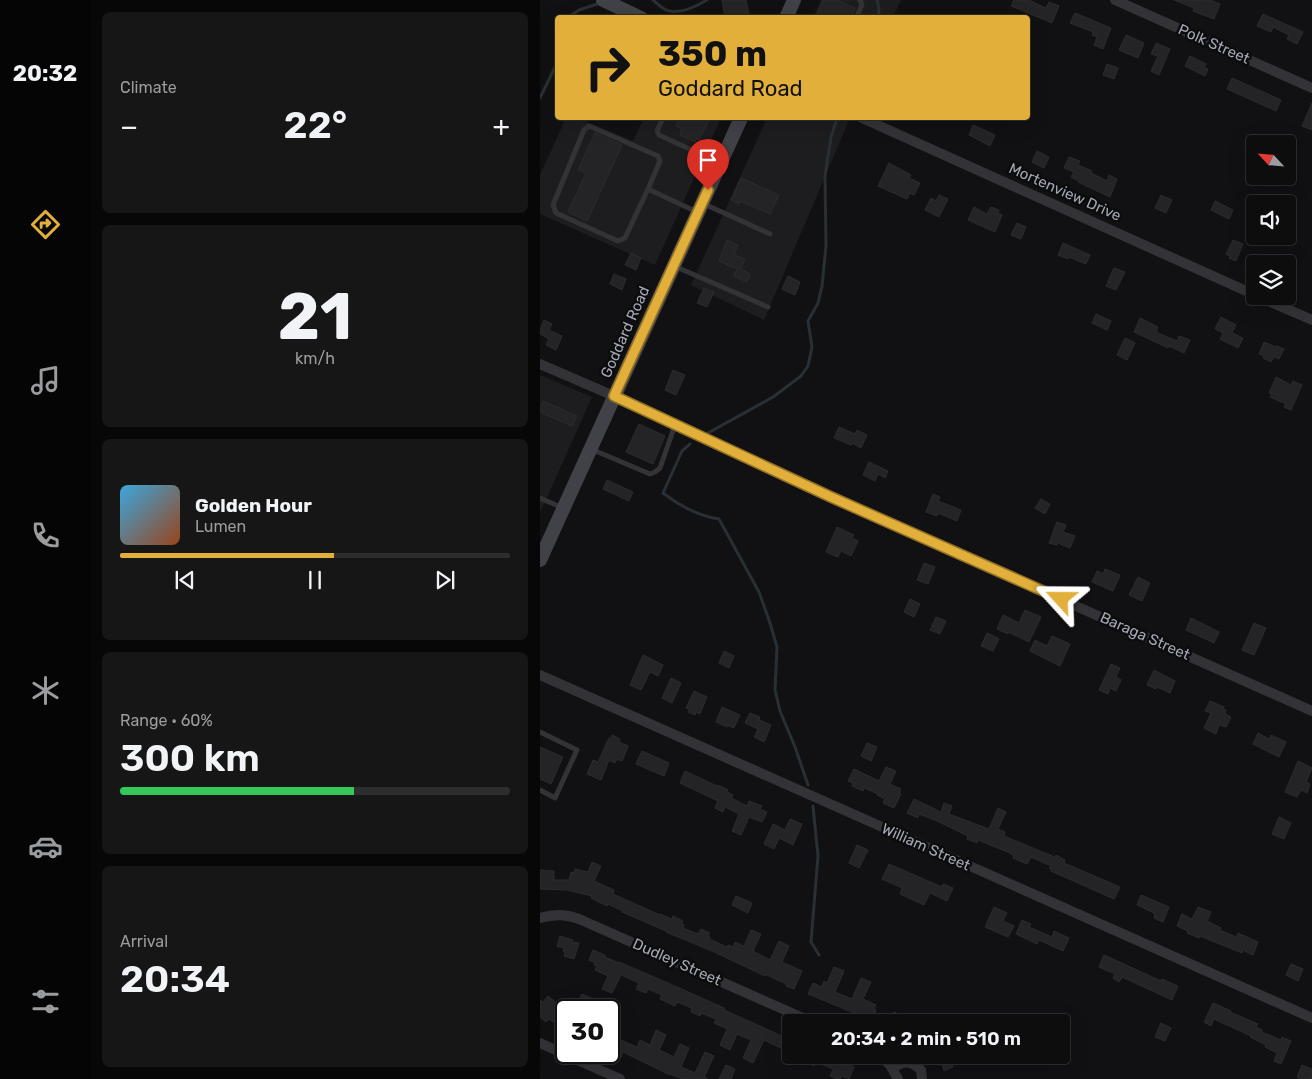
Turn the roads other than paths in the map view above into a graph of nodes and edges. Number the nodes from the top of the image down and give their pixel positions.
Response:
1 (794, 0) edge
2 (860, 0) edge
3 (1115, 0) edge
4 (607, 2) edge
5 (635, 15) edge
6 (787, 15) edge
7 (857, 15) edge
8 (1312, 88) edge
9 (662, 120) edge
10 (740, 120) edge
11 (866, 120) edge
12 (720, 164) junction
13 (648, 189) junction
14 (700, 208) junction
15 (770, 234) dead end
16 (673, 266) junction
17 (1246, 291) edge
18 (1277, 305) edge
19 (768, 307) dead end
20 (1312, 320) edge
21 (540, 364) edge
22 (614, 396) junction
23 (675, 425) junction
24 (590, 448) junction
25 (540, 498) edge
26 (563, 508) junction
27 (540, 560) edge
28 (540, 675) edge
29 (1312, 711) edge
30 (540, 732) edge
31 (540, 790) edge
32 (540, 918) edge
33 (794, 1014) edge
34 (1312, 1018) edge
35 (540, 1043) edge
36 (888, 1064) edge
37 (892, 1068) junction
38 (620, 1079) edge
39 (898, 1079) edge
40 (922, 1079) edge

1 - 6 main road
2 - 7 lane
3 - 8 street, Polk Street
4 - 5 main road
9 - 12 lane
10 - 12 main road, Goddard Road
11 - 17 street, Mortenview Drive
12 - 14 main road, Goddard Road
13 - 13 lane
13 - 14 lane
14 - 15 lane
14 - 16 main road, Goddard Road
16 - 19 lane
16 - 22 main road, Goddard Road
18 - 20 street, Mortenview Drive
21 - 22 street, Baraga Street
22 - 23 street, Baraga Street
22 - 24 main road, Goddard Road
23 - 24 lane
23 - 29 street, Baraga Street
24 - 26 main road, Goddard Road
25 - 26 lane
26 - 27 main road, Goddard Road
28 - 34 street, William Street
30 - 31 lane
32 - 33 street, Dudley Street
35 - 38 street
36 - 37 street
37 - 39 street
37 - 40 street

